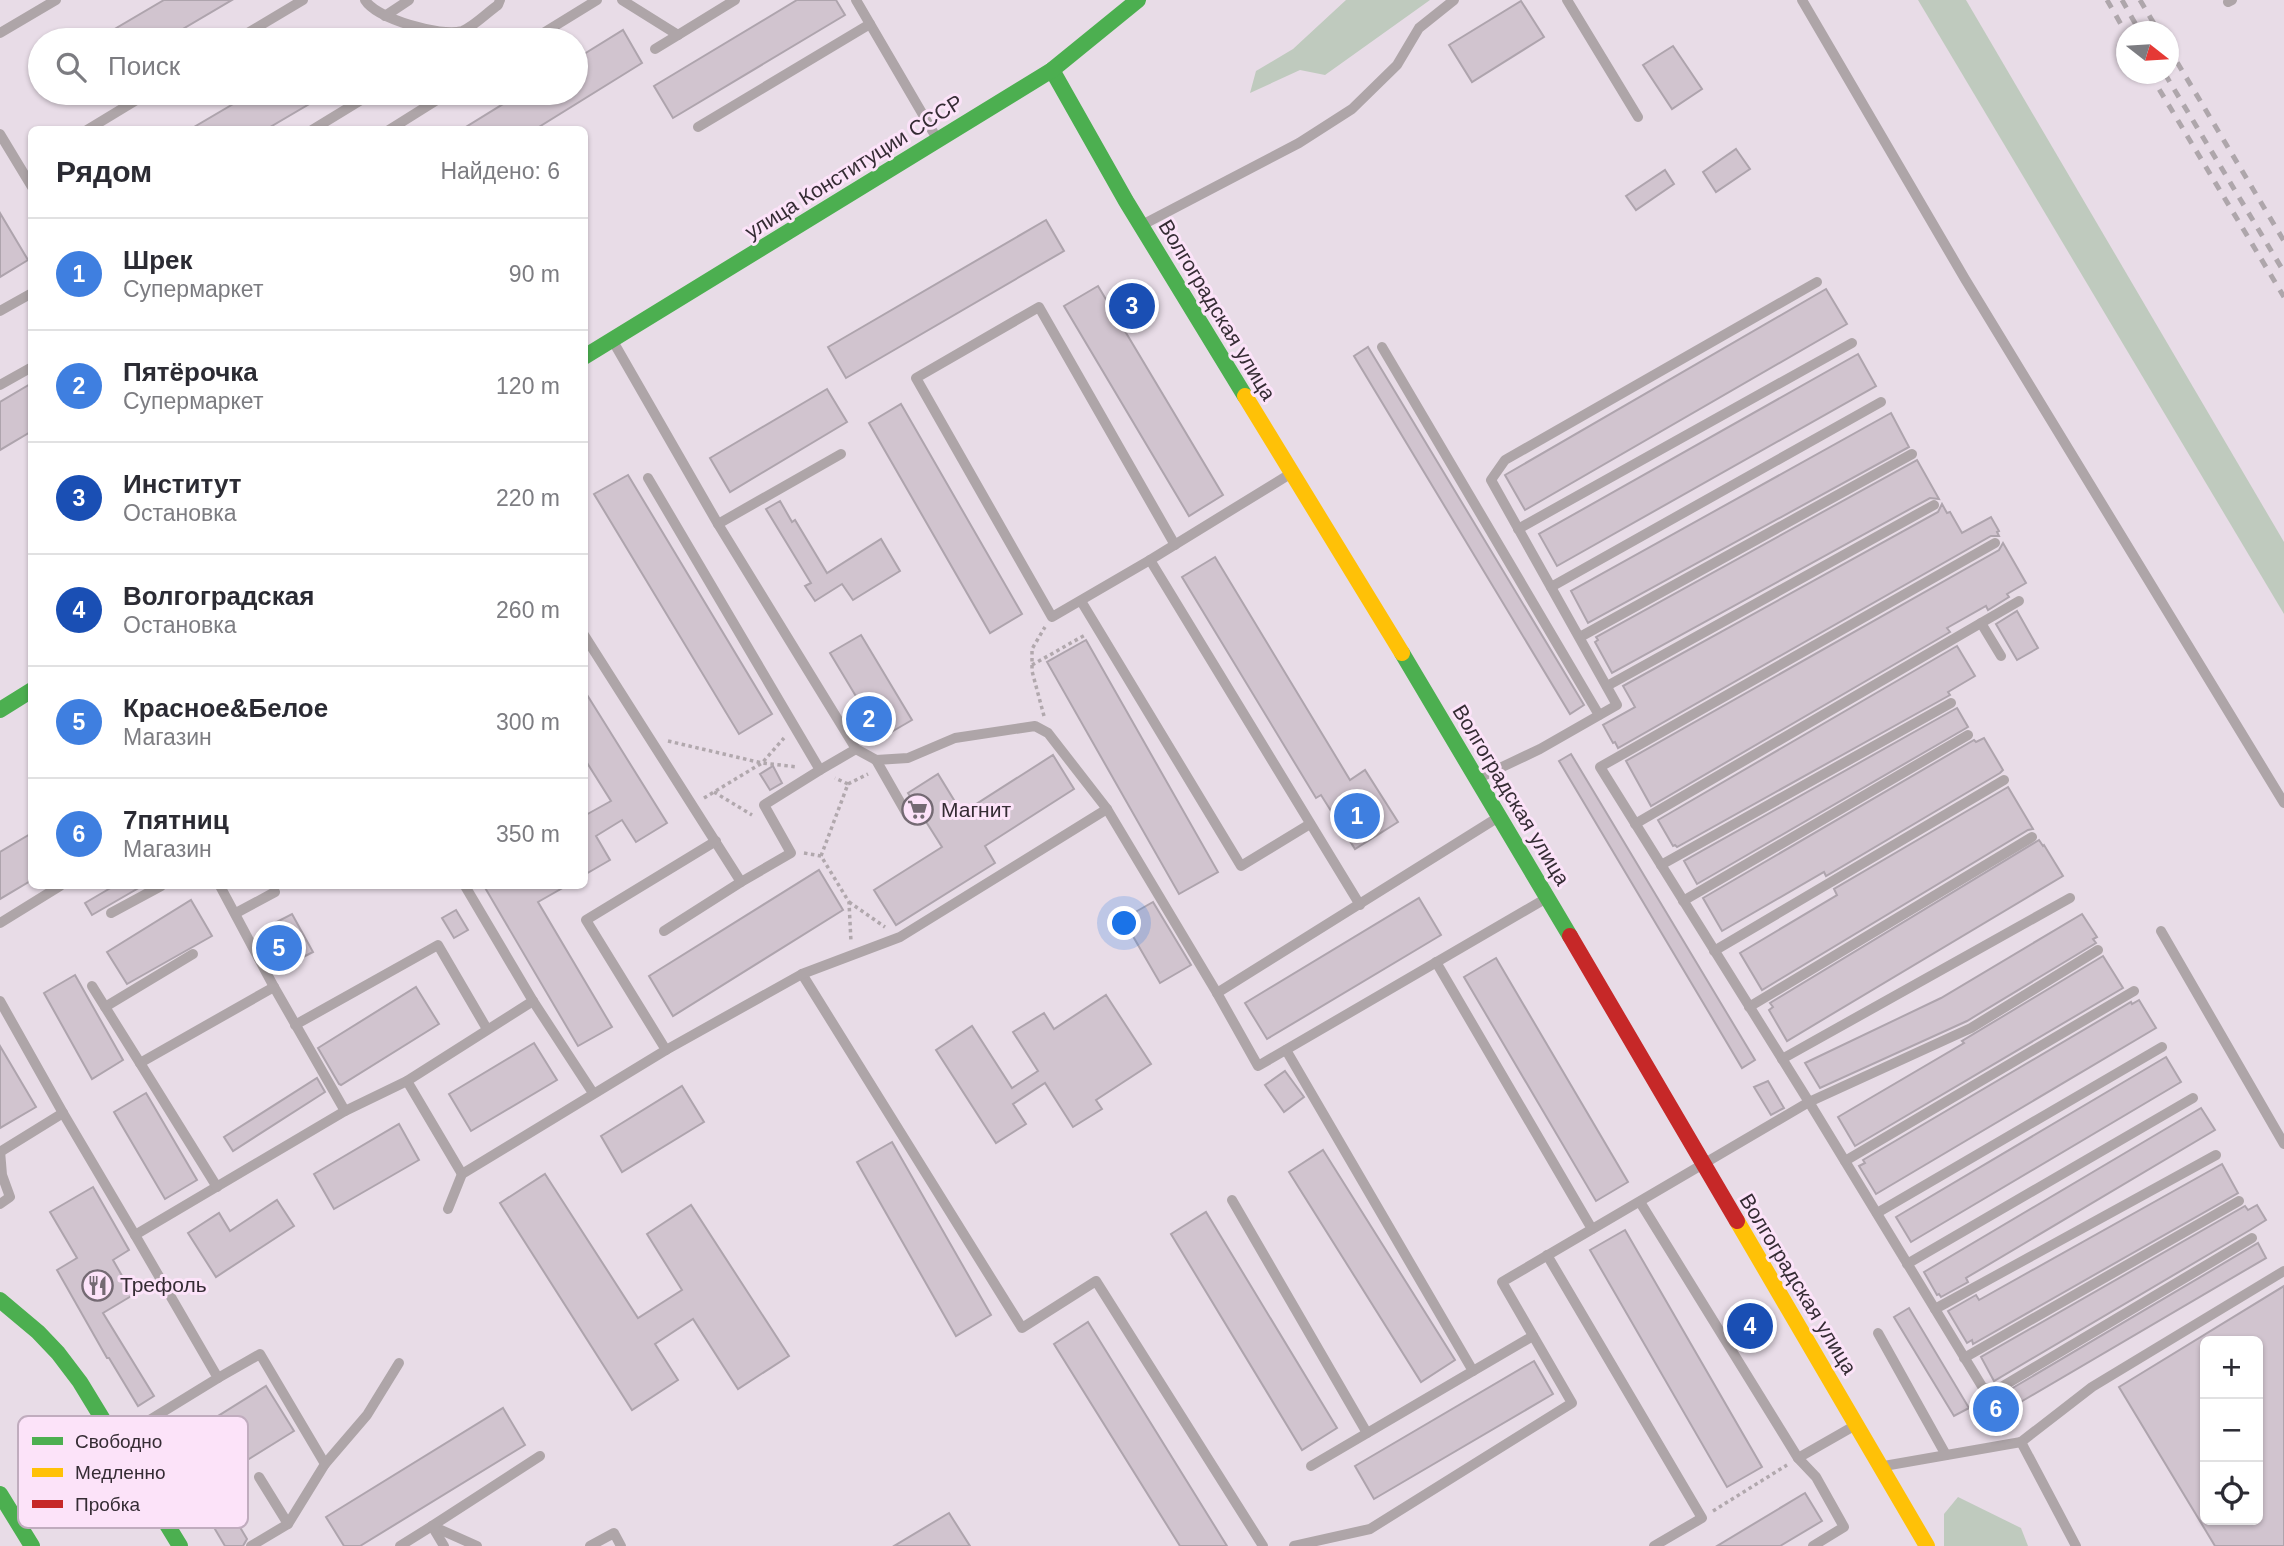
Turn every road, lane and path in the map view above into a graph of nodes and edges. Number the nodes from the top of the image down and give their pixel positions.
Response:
1 (56, 0) edge
2 (303, 0) edge
3 (365, 0) edge
4 (409, 0) edge
5 (500, 0) edge
6 (597, 0) edge
7 (622, 0) edge
8 (734, 0) edge
9 (856, 0) edge
10 (1138, 0) edge
11 (1454, 0) edge
12 (1567, 0) edge
13 (1802, 0) edge
14 (385, 16) junction
15 (870, 24) junction
16 (256, 28) edge
17 (422, 28) edge
18 (465, 28) edge
19 (552, 28) edge
20 (0, 33) edge
21 (678, 35) junction
22 (655, 50) dead end
23 (1052, 70) junction
24 (128, 105) edge
25 (353, 105) edge
26 (429, 105) edge
27 (1638, 117) dead end
28 (94, 126) edge
29 (319, 126) edge
30 (395, 126) edge
31 (698, 127) dead end
32 (0, 134) edge
33 (938, 140) junction
34 (28, 165) edge
35 (21, 169) junction
36 (28, 180) edge
37 (1141, 225) junction
38 (1817, 282) dead end
39 (28, 295) edge
40 (0, 311) edge
41 (612, 341) junction
42 (1852, 343) dead end
43 (1381, 347) dead end
44 (588, 355) edge
45 (28, 369) edge
46 (0, 385) edge
47 (1881, 402) dead end
48 (841, 454) dead end
49 (1912, 454) dead end
50 (1292, 473) junction
51 (648, 478) dead end
52 (1934, 505) dead end
53 (718, 524) junction
54 (1518, 529) junction
55 (1995, 543) dead end
56 (1175, 545) junction
57 (1150, 559) junction
58 (1551, 587) junction
59 (1081, 601) junction
60 (2019, 601) dead end
61 (1052, 617) junction
62 (1981, 624) junction
63 (1097, 628) junction
64 (1580, 638) junction
65 (588, 641) edge
66 (2001, 656) dead end
67 (1032, 665) junction
68 (1607, 686) junction
69 (28, 692) edge
70 (1951, 703) dead end
71 (0, 709) edge
72 (1599, 715) junction
73 (793, 725) junction
74 (1048, 733) junction
75 (1968, 735) dead end
76 (649, 736) junction
77 (856, 749) junction
78 (762, 763) junction
79 (878, 764) junction
80 (820, 770) junction
81 (1478, 778) junction
82 (2004, 780) dead end
83 (848, 785) junction
84 (714, 792) junction
85 (2284, 803) edge
86 (693, 805) junction
87 (1107, 809) junction
88 (908, 816) dead end
89 (1501, 816) junction
90 (1310, 824) junction
91 (1635, 824) junction
92 (778, 830) junction
93 (2032, 837) dead end
94 (716, 841) junction
95 (791, 853) junction
96 (821, 856) junction
97 (1661, 865) junction
98 (741, 882) junction
99 (55, 889) edge
100 (155, 889) edge
101 (222, 889) edge
102 (468, 889) edge
103 (275, 892) dead end
104 (1548, 897) junction
105 (2070, 898) dead end
106 (1683, 901) junction
107 (849, 902) junction
108 (1360, 905) junction
109 (111, 913) dead end
110 (236, 914) junction
111 (0, 923) edge
112 (664, 931) dead end
113 (2161, 931) dead end
114 (900, 937) junction
115 (2098, 950) dead end
116 (1714, 951) junction
117 (193, 954) dead end
118 (851, 956) junction
119 (1436, 962) junction
120 (802, 974) junction
121 (92, 986) dead end
122 (274, 987) junction
123 (2134, 991) dead end
124 (1217, 993) junction
125 (0, 1001) edge
126 (533, 1001) junction
127 (105, 1007) junction
128 (1749, 1007) junction
129 (295, 1025) junction
130 (487, 1029) junction
131 (2162, 1047) dead end
132 (666, 1050) junction
133 (1286, 1050) junction
134 (1782, 1059) junction
135 (139, 1063) junction
136 (407, 1082) junction
137 (593, 1093) junction
138 (2193, 1098) dead end
139 (1809, 1102) junction
140 (345, 1111) junction
141 (63, 1112) junction
142 (2284, 1144) edge
143 (0, 1151) edge
144 (2216, 1155) dead end
145 (1845, 1161) junction
146 (1703, 1164) junction
147 (462, 1174) junction
148 (217, 1187) junction
149 (1232, 1200) dead end
150 (2239, 1201) dead end
151 (1640, 1202) junction
152 (0, 1204) edge
153 (449, 1209) dead end
154 (1877, 1213) junction
155 (1592, 1229) junction
156 (135, 1235) junction
157 (2252, 1238) dead end
158 (1548, 1255) junction
159 (1907, 1264) junction
160 (2284, 1271) edge
161 (0, 1300) edge
162 (1935, 1309) junction
163 (1878, 1333) dead end
164 (1533, 1336) junction
165 (1965, 1358) junction
166 (399, 1363) dead end
167 (1473, 1371) junction
168 (218, 1378) junction
169 (101, 1416) edge
170 (155, 1416) edge
171 (1856, 1425) junction
172 (1367, 1433) junction
173 (2021, 1442) junction
174 (1947, 1455) junction
175 (540, 1456) dead end
176 (1798, 1458) junction
177 (325, 1464) junction
178 (1311, 1466) dead end
179 (1881, 1467) junction
180 (259, 1477) dead end
181 (0, 1494) edge
182 (1702, 1518) junction
183 (18, 1523) edge
184 (288, 1524) junction
185 (432, 1525) junction
186 (21, 1528) edge
187 (169, 1528) edge
188 (32, 1546) edge
189 (180, 1546) edge
190 (251, 1546) edge
191 (400, 1546) edge
192 (444, 1546) edge
193 (477, 1546) edge
194 (590, 1546) edge
195 (621, 1546) edge
196 (1264, 1546) edge
197 (1294, 1546) edge
198 (1654, 1546) edge
199 (1812, 1546) edge
200 (1927, 1546) edge
201 (2076, 1546) edge

1 - 20 lane
2 - 16 lane
3 - 14 lane
4 - 14 lane
5 - 18 lane
6 - 19 lane
7 - 21 lane
8 - 21 lane
9 - 15 lane
10 - 23 main road, улица Конституции СССР
11 - 37 lane
12 - 27 lane
13 - 85 lane
14 - 17 lane
15 - 31 lane
15 - 33 lane
21 - 22 lane
23 - 33 main road, улица Конституции СССР
23 - 37 main road, Волгоградская улица
24 - 28 lane
25 - 29 lane
26 - 30 lane
32 - 35 lane
33 - 41 main road, улица Конституции СССР
34 - 35 lane
35 - 36 lane
37 - 50 main road, Волгоградская улица
38 - 54 lane
39 - 40 lane
41 - 44 main road, улица Конституции СССР
41 - 53 lane
42 - 54 lane
43 - 72 lane
45 - 46 lane
47 - 58 lane
48 - 53 lane
49 - 64 lane
50 - 56 lane
50 - 81 main road, Волгоградская улица
51 - 73 lane
52 - 68 lane
53 - 77 lane
54 - 58 lane
55 - 91 lane
56 - 57 lane
56 - 61 lane
57 - 59 lane
57 - 90 lane
58 - 64 lane
59 - 61 lane
59 - 63 lane
60 - 62 lane
61 - 67 path
62 - 66 lane
62 - 91 lane
63 - 67 path
63 - 90 lane
64 - 68 lane
65 - 76 lane
67 - 74 path
68 - 72 lane
69 - 71 main road
70 - 97 lane
72 - 81 lane
73 - 78 path
73 - 80 lane
74 - 79 lane
74 - 87 lane
75 - 106 lane
76 - 78 path
76 - 86 lane
77 - 79 lane
77 - 80 lane
78 - 80 path
78 - 84 path
79 - 83 path
79 - 88 lane
80 - 83 path
80 - 92 lane
81 - 89 main road, Волгоградская улица
82 - 116 lane
83 - 96 path
84 - 86 path
84 - 92 path
86 - 94 lane
87 - 114 lane
87 - 124 lane
89 - 104 main road, Волгоградская улица
89 - 108 lane
90 - 108 lane
91 - 97 lane
92 - 95 lane
93 - 128 lane
94 - 98 lane
94 - 132 lane
95 - 96 path
95 - 98 lane
96 - 107 path
97 - 106 lane
98 - 112 lane
99 - 111 lane
100 - 109 lane
101 - 110 lane
102 - 126 lane
103 - 110 lane
104 - 119 lane
104 - 146 main road, Волгоградская улица
105 - 134 lane
106 - 116 lane
107 - 114 path
107 - 118 path
108 - 124 lane
110 - 122 lane
113 - 142 lane
114 - 118 lane
115 - 139 lane
116 - 128 lane
117 - 127 lane
118 - 120 lane
119 - 133 lane
119 - 155 lane
120 - 132 lane
120 - 196 lane
121 - 127 lane
122 - 129 lane
122 - 135 lane
123 - 145 lane
124 - 133 lane
125 - 141 lane
126 - 130 lane
126 - 137 lane
127 - 135 lane
128 - 134 lane
129 - 130 lane
129 - 140 lane
130 - 136 lane
131 - 154 lane
132 - 137 lane
133 - 167 lane
134 - 139 lane
135 - 148 lane
136 - 140 lane
136 - 147 lane
137 - 147 lane
138 - 159 lane
139 - 145 lane
139 - 146 lane
140 - 148 lane
141 - 143 lane
141 - 156 lane
143 - 152 lane
144 - 162 lane
145 - 154 lane
146 - 151 lane
146 - 171 main road, Волгоградская улица
147 - 153 lane
148 - 156 lane
149 - 172 lane
150 - 165 lane
151 - 155 lane
151 - 176 lane
154 - 159 lane
155 - 158 lane
156 - 168 lane
157 - 165 lane
158 - 164 lane
158 - 182 lane
159 - 162 lane
160 - 173 lane
161 - 169 main road
162 - 165 lane
163 - 174 lane
164 - 167 lane
164 - 197 lane
166 - 177 lane
167 - 172 lane
168 - 170 lane
168 - 177 lane
171 - 176 lane
171 - 179 main road, Волгоградская улица
172 - 178 lane
173 - 174 lane
173 - 201 lane
174 - 179 lane
175 - 185 lane
176 - 182 path
176 - 199 lane
177 - 184 lane
179 - 200 main road, Волгоградская улица
180 - 184 lane
181 - 183 main road
182 - 198 lane
184 - 190 lane
185 - 191 lane
185 - 192 lane
185 - 193 lane
186 - 188 main road
187 - 189 main road
194 - 195 lane

